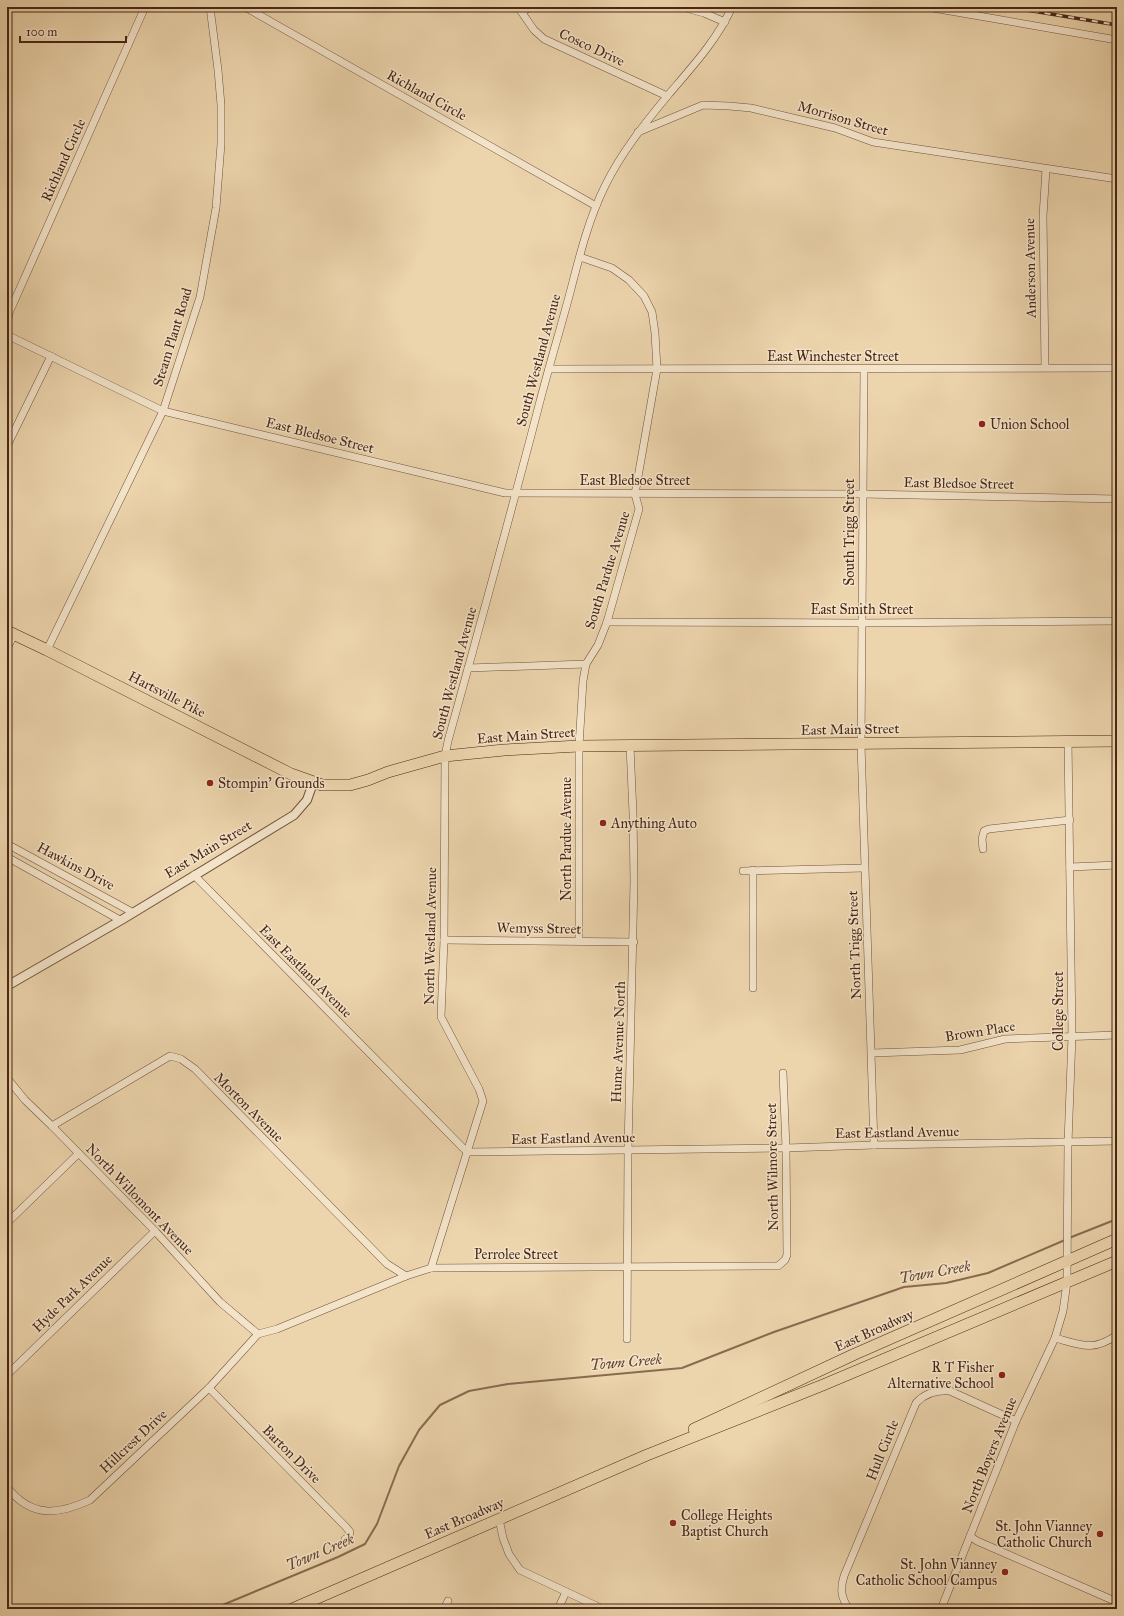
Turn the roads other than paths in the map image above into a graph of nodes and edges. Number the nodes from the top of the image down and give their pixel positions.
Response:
1 (145, 7) edge
2 (210, 7) edge
3 (245, 7) edge
4 (530, 7) edge
5 (682, 7) edge
6 (732, 7) edge
7 (927, 7) edge
8 (520, 10) edge
9 (725, 22) junction
10 (1117, 40) edge
11 (667, 96) junction
12 (638, 132) junction
13 (1046, 169) junction
14 (1117, 179) edge
15 (596, 206) junction
16 (580, 257) junction
17 (7, 324) edge
18 (7, 333) edge
19 (52, 356) junction
20 (1045, 367) junction
21 (549, 368) junction
22 (1117, 368) edge
23 (657, 369) junction
24 (864, 369) junction
25 (163, 411) junction
26 (7, 446) edge
27 (516, 494) junction
28 (635, 494) junction
29 (862, 494) junction
30 (1117, 499) edge
31 (1117, 621) edge
32 (607, 622) junction
33 (862, 623) junction
34 (10, 633) edge
35 (7, 648) edge
36 (47, 650) junction
37 (586, 664) junction
38 (468, 668) junction
39 (1068, 740) junction
40 (1117, 741) edge
41 (861, 744) junction
42 (579, 746) junction
43 (630, 746) junction
44 (445, 756) junction
45 (579, 761) joint
46 (313, 783) junction
47 (1070, 820) junction
48 (7, 844) edge
49 (983, 849) dead end
50 (7, 857) edge
51 (1070, 866) junction
52 (1117, 866) edge
53 (864, 868) junction
54 (753, 870) junction
55 (742, 871) dead end
56 (194, 875) junction
57 (132, 912) junction
58 (120, 920) junction
59 (444, 940) junction
60 (579, 941) junction
61 (634, 942) junction
62 (7, 986) edge
63 (753, 988) dead end
64 (1117, 1035) edge
65 (1072, 1036) junction
66 (872, 1052) junction
67 (783, 1073) dead end
68 (7, 1078) edge
69 (52, 1126) junction
70 (1117, 1142) edge
71 (1068, 1143) junction
72 (874, 1145) junction
73 (786, 1148) junction
74 (628, 1150) junction
75 (467, 1152) junction
76 (78, 1154) junction
77 (7, 1223) edge
78 (154, 1231) junction
79 (1117, 1239) edge
80 (785, 1260) joint
81 (1117, 1261) edge
82 (1067, 1262) junction
83 (627, 1267) junction
84 (431, 1268) junction
85 (406, 1276) junction
86 (1068, 1282) junction
87 (1063, 1311) joint
88 (258, 1334) junction
89 (1117, 1335) edge
90 (1055, 1338) junction
91 (628, 1339) dead end
92 (7, 1375) edge
93 (209, 1388) junction
94 (1016, 1421) junction
95 (664, 1445) junction
96 (7, 1487) edge
97 (499, 1520) junction
98 (970, 1536) junction
99 (345, 1539) dead end
100 (566, 1592) junction
101 (448, 1600) dead end
102 (1117, 1602) edge
103 (292, 1609) edge
104 (444, 1609) edge
105 (558, 1609) edge
106 (603, 1609) edge
107 (849, 1609) edge
108 (941, 1609) edge

1 - 17 street, Richland Circle
2 - 25 street, Steam Plant Road
3 - 15 street, Richland Circle
4 - 8 street
5 - 9 street
6 - 9 street, South Westland Avenue
7 - 10 street
8 - 11 street, Cosco Drive
9 - 11 street, South Westland Avenue
11 - 12 street, South Westland Avenue
12 - 13 street, Morrison Street
12 - 15 street, South Westland Avenue
13 - 14 street, Morrison Street
13 - 20 street, Anderson Avenue
15 - 16 street, South Westland Avenue
16 - 21 street, South Westland Avenue
16 - 23 street, South Pardue Avenue
18 - 19 street
19 - 25 street
19 - 26 street
20 - 22 street, East Winchester Street
20 - 24 street, East Winchester Street
21 - 23 street, East Winchester Street
21 - 27 street, South Westland Avenue
23 - 24 street, East Winchester Street
23 - 28 street, South Pardue Avenue
24 - 29 street, South Trigg Street
25 - 27 street, East Bledsoe Street
25 - 36 street, Steam Plant Road
27 - 28 street, East Bledsoe Street
27 - 38 street, South Westland Avenue
28 - 29 street, East Bledsoe Street
28 - 32 street, South Pardue Avenue
29 - 30 street, East Bledsoe Street
29 - 33 street, South Trigg Street
31 - 33 street, East Smith Street
32 - 33 street, East Smith Street
32 - 37 street, South Pardue Avenue
33 - 41 street, South Trigg Street
34 - 35 street
34 - 36 main road, Hartsville Pike
36 - 46 main road, Hartsville Pike
37 - 38 street
37 - 42 street, South Pardue Avenue
38 - 44 street, South Westland Avenue
39 - 40 main road, East Main Street
39 - 41 main road, East Main Street
39 - 47 street, College Street
41 - 43 main road, East Main Street
41 - 53 street, North Trigg Street
42 - 43 main road, East Main Street
42 - 44 main road, East Main Street
42 - 45 street, South Pardue Avenue
43 - 61 street, Hume Avenue North
44 - 46 main road, East Main Street
44 - 59 street, North Westland Avenue
45 - 60 street, North Pardue Avenue
46 - 56 street, East Main Street
47 - 49 street
47 - 51 street, College Street
48 - 57 street, Hawkins Drive
50 - 58 street, Hawkins Drive
51 - 52 street
51 - 65 street, College Street
53 - 54 street
53 - 66 street, North Trigg Street
54 - 55 street
54 - 63 street
56 - 57 street, East Main Street
56 - 75 street, East Eastland Avenue
57 - 58 street, East Main Street
58 - 62 street, East Main Street
59 - 60 street, Wemyss Street
59 - 75 street, North Westland Avenue
60 - 61 street, Wemyss Street
61 - 74 street, Hume Avenue North
64 - 65 street, Brown Place
65 - 66 street, Brown Place
65 - 71 street, College Street
66 - 72 street, North Trigg Street
67 - 73 street, North Wilmore Street
68 - 69 street, North Willomont Avenue
69 - 76 street, North Willomont Avenue
69 - 85 street, Morton Avenue
70 - 71 street, East Eastland Avenue
71 - 72 street, East Eastland Avenue
71 - 82 street, College Street
72 - 73 street, East Eastland Avenue
73 - 74 street, East Eastland Avenue
73 - 80 street, North Wilmore Street
74 - 75 street, East Eastland Avenue
74 - 83 street, Hume Avenue North
75 - 84 street, North Westland Avenue
76 - 77 street
76 - 78 street, North Willomont Avenue
78 - 88 street, North Willomont Avenue
78 - 92 street, Hyde Park Avenue
79 - 82 main road, East Broadway
80 - 83 street, Perrolee Street
81 - 86 main road, East Broadway
82 - 86 street, College Street
82 - 95 main road, East Broadway
83 - 84 street, Perrolee Street
83 - 91 street, Hume Avenue North
84 - 85 street, Perrolee Street
85 - 88 street, Perrolee Street
86 - 87 street, College Street
86 - 95 main road, East Broadway
87 - 90 street, North Boyers Avenue
88 - 93 street, Hillcrest Drive
89 - 90 street
90 - 94 street, North Boyers Avenue
93 - 96 street, Hillcrest Drive
93 - 99 street, Barton Drive
94 - 98 street, North Boyers Avenue
94 - 107 street, Hull Circle
95 - 97 main road, East Broadway
97 - 100 street
97 - 103 main road, East Broadway
98 - 102 street
98 - 108 street, North Boyers Avenue
100 - 105 street
100 - 106 street
101 - 104 street

